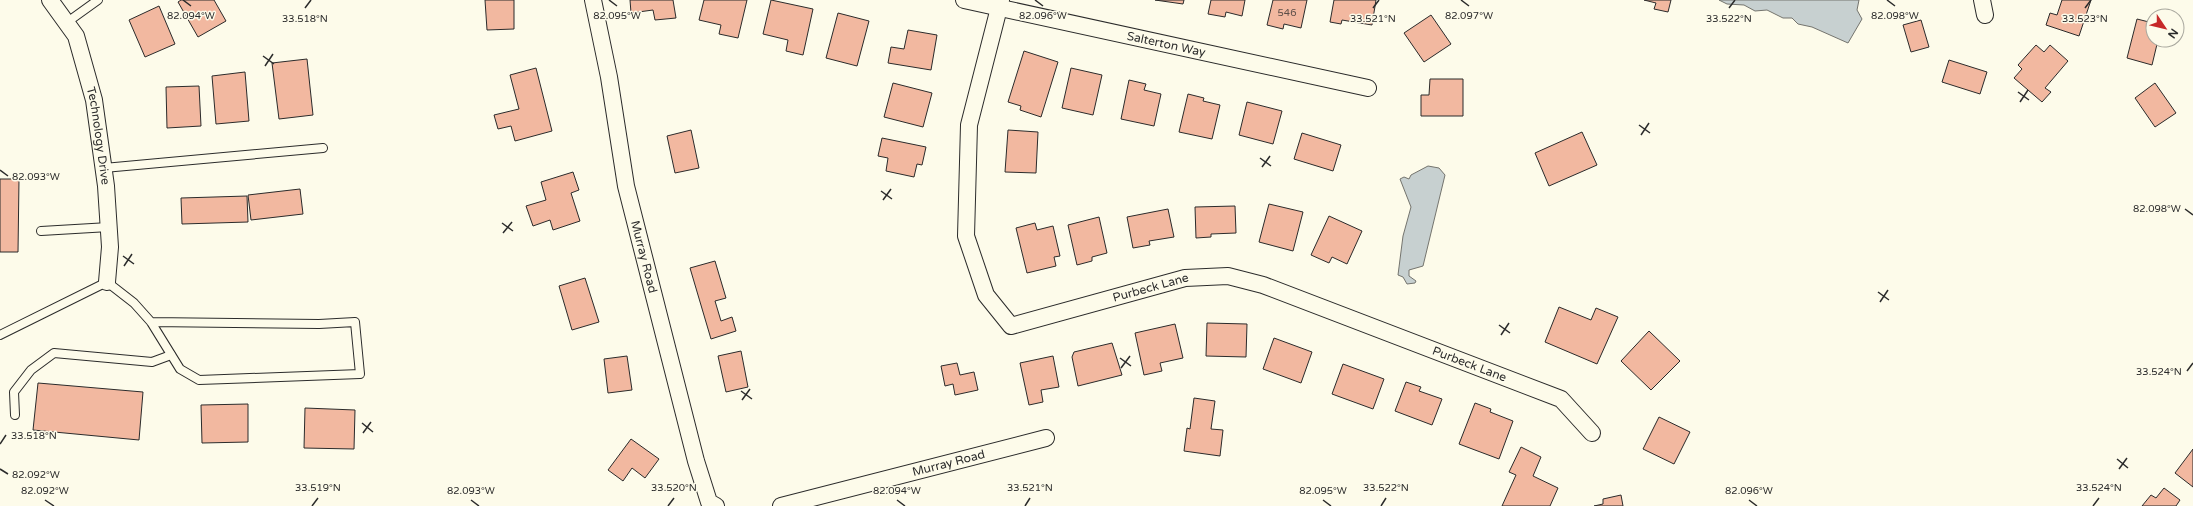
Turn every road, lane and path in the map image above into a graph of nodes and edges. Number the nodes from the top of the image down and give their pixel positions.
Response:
1 (50, 0) edge
2 (98, 0) edge
3 (593, 0) edge
4 (964, 0) edge
5 (1000, 4) edge
6 (66, 23) junction
7 (1368, 88) dead end
8 (323, 148) dead end
9 (104, 168) junction
10 (109, 227) junction
11 (40, 231) dead end
12 (107, 282) junction
13 (151, 322) junction
14 (0, 335) edge
15 (172, 355) junction
16 (15, 415) dead end
17 (1592, 433) dead end
18 (1046, 438) dead end
19 (716, 506) edge
20 (781, 506) edge

1 - 6 street, Technology Drive
2 - 6 lane
3 - 19 street, Murray Road
4 - 5 street, Salterton Way
5 - 7 street, Salterton Way
5 - 17 street, Purbeck Lane
6 - 9 street, Technology Drive
8 - 9 lane
9 - 10 street, Technology Drive
10 - 11 lane
10 - 12 street, Technology Drive
12 - 13 lane
12 - 14 lane
13 - 15 lane
13 - 15 lane
15 - 16 lane
18 - 20 street, Murray Road

